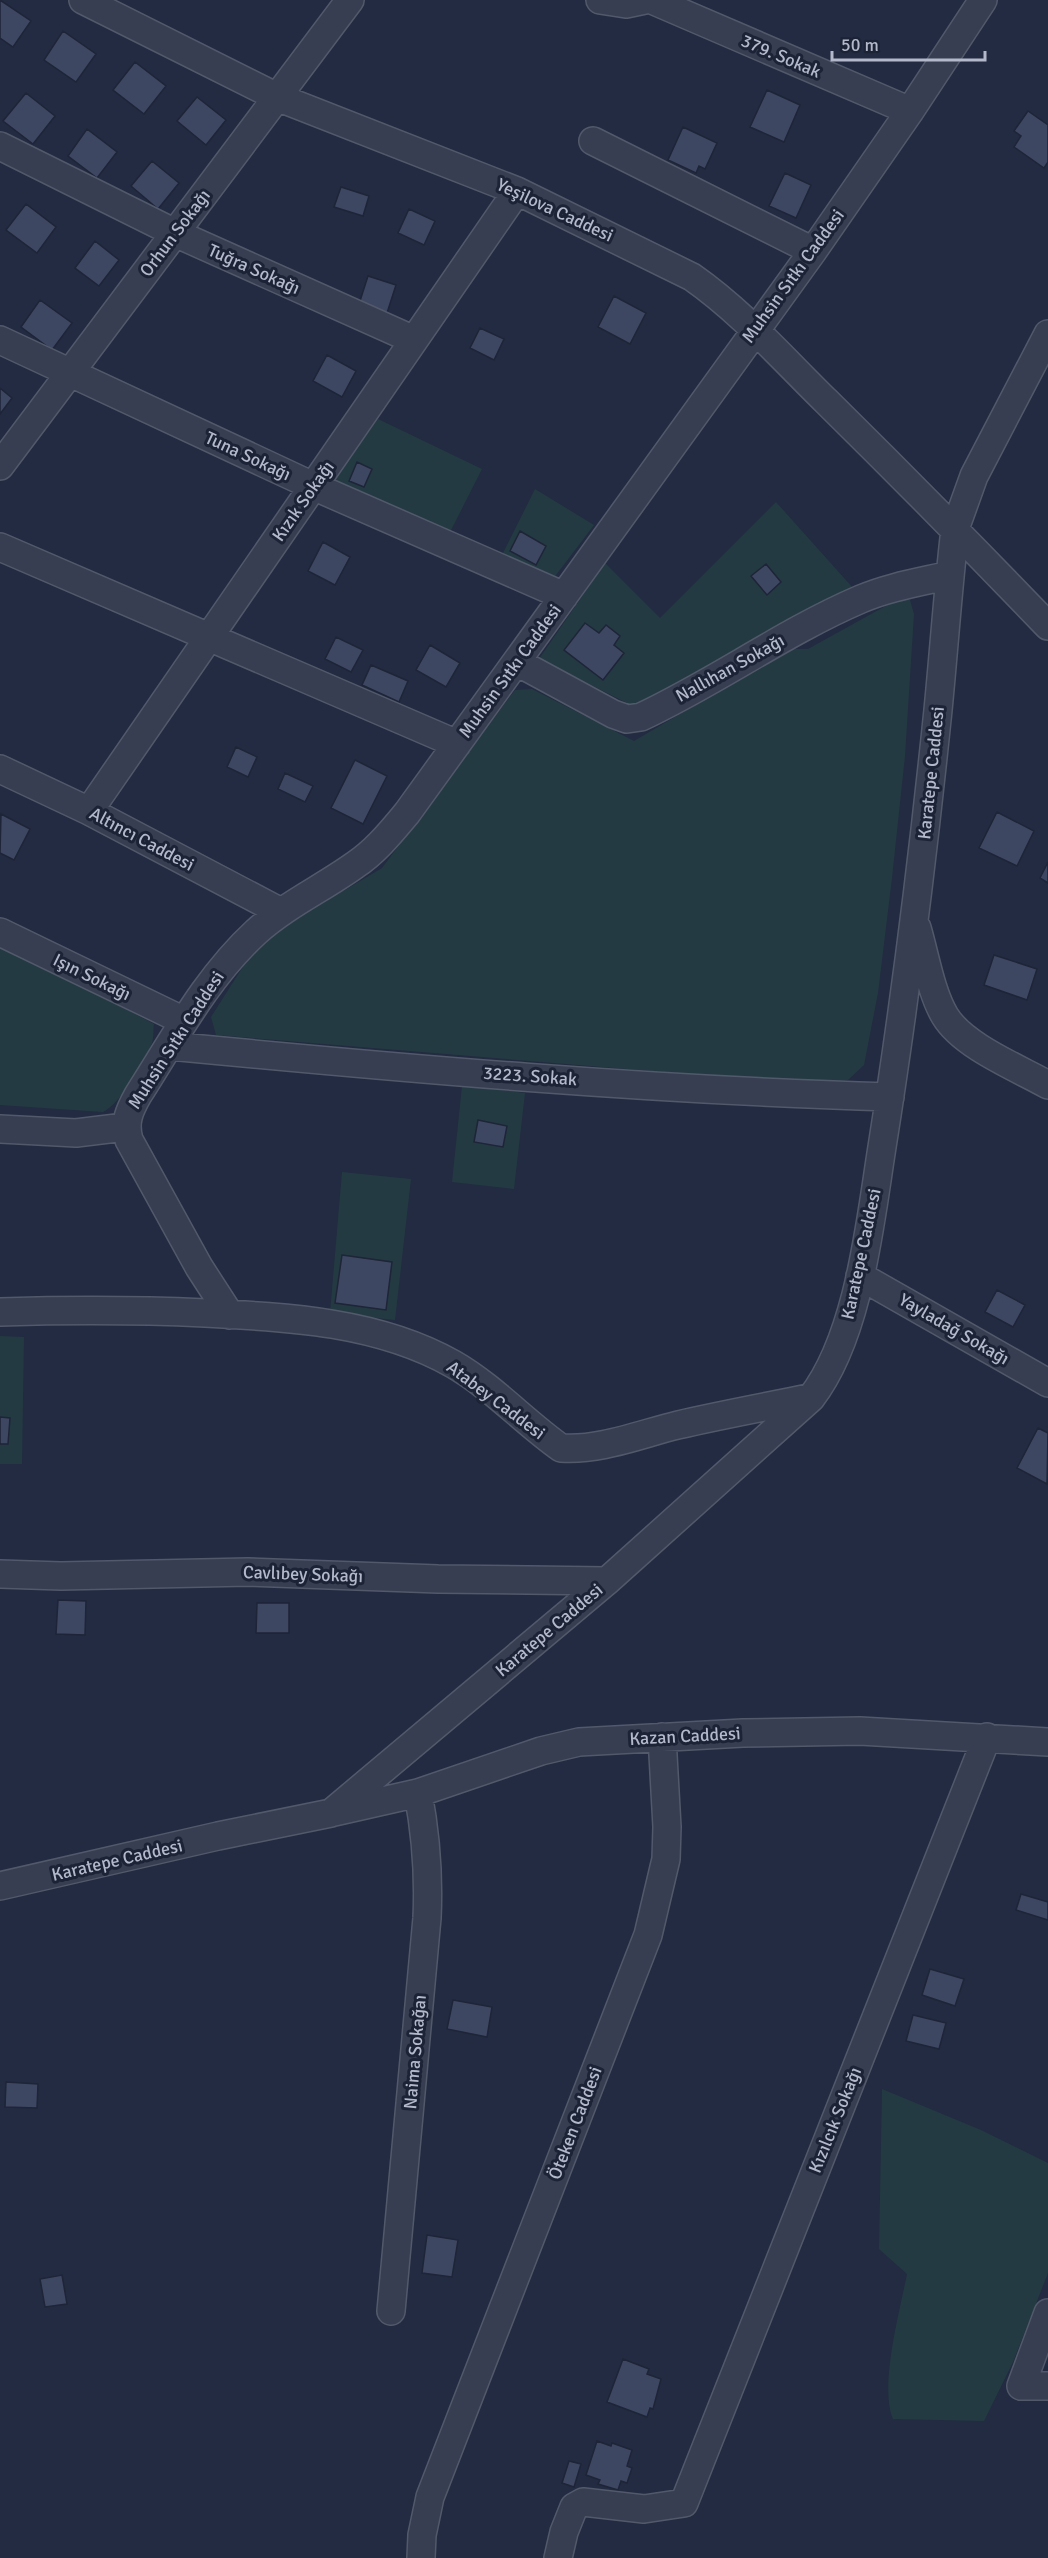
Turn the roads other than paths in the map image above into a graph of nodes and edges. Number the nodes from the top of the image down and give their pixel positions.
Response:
1 (83, 0) edge
2 (600, 0) edge
3 (645, 0) edge
4 (652, 0) edge
5 (983, 0) edge
6 (346, 1) edge
7 (277, 97) junction
8 (910, 111) junction
9 (593, 141) dead end
10 (0, 146) edge
11 (518, 190) junction
12 (175, 233) junction
13 (813, 251) junction
14 (755, 330) junction
15 (1048, 334) edge
16 (0, 340) edge
17 (414, 340) junction
18 (69, 374) junction
19 (0, 466) edge
20 (313, 486) junction
21 (955, 529) junction
22 (0, 547) edge
23 (950, 575) junction
24 (564, 596) junction
25 (1048, 626) edge
26 (209, 637) junction
27 (517, 662) junction
28 (458, 744) junction
29 (0, 769) edge
30 (89, 811) junction
31 (281, 912) junction
32 (914, 918) junction
33 (0, 932) edge
34 (184, 1021) junction
35 (170, 1046) junction
36 (1048, 1085) edge
37 (890, 1097) junction
38 (125, 1126) junction
39 (0, 1128) edge
40 (860, 1276) junction
41 (0, 1312) edge
42 (230, 1315) junction
43 (1048, 1383) edge
44 (811, 1398) junction
45 (0, 1575) edge
46 (607, 1581) junction
47 (662, 1737) junction
48 (987, 1737) junction
49 (1048, 1742) edge
50 (418, 1793) junction
51 (331, 1813) junction
52 (0, 1886) edge
53 (391, 2311) dead end
54 (1048, 2313) edge
55 (1048, 2386) edge
56 (421, 2558) edge
57 (558, 2558) edge

1 - 7 street, Yeşilova Caddesi
2 - 3 street
4 - 8 street, 379. Sokak
5 - 8 street, Muhsin Sıtkı Caddesi
6 - 7 street, Orhun Sokağı
7 - 11 street, Yeşilova Caddesi
7 - 12 street, Orhun Sokağı
8 - 13 street, Muhsin Sıtkı Caddesi
9 - 13 street
10 - 12 street, Tuğra Sokağı
11 - 14 street, Yeşilova Caddesi
11 - 17 street, Kızık Sokağı
12 - 17 street, Tuğra Sokağı
12 - 18 street, Orhun Sokağı
13 - 14 street, Muhsin Sıtkı Caddesi
14 - 21 street, Yeşilova Caddesi
14 - 24 street, Muhsin Sıtkı Caddesi
15 - 21 street, Karatepe Caddesi
16 - 18 street, Tuna Sokağı
17 - 20 street, Kızık Sokağı
18 - 19 street, Orhun Sokağı
18 - 20 street, Tuna Sokağı
20 - 24 street, Tuna Sokağı
20 - 26 street, Kızık Sokağı
21 - 23 street, Karatepe Caddesi
21 - 25 street, Yeşilova Caddesi
22 - 26 street
23 - 27 street, Nallıhan Sokağı
23 - 32 street, Karatepe Caddesi
24 - 27 street, Muhsin Sıtkı Caddesi
26 - 28 street
26 - 30 street, Kızık Sokağı
27 - 28 street, Muhsin Sıtkı Caddesi
28 - 31 street, Muhsin Sıtkı Caddesi
29 - 30 street, Altıncı Caddesi
30 - 31 street, Altıncı Caddesi
31 - 34 street, Muhsin Sıtkı Caddesi
32 - 36 street
32 - 37 street, Karatepe Caddesi
33 - 34 street, Işın Sokağı
34 - 35 street, Muhsin Sıtkı Caddesi
35 - 37 street, 3223. Sokak
35 - 38 street, Muhsin Sıtkı Caddesi
37 - 40 street, Karatepe Caddesi
38 - 39 street
38 - 42 street, Muhsin Sıtkı Caddesi
40 - 43 street, Yayladağ Sokağı
40 - 44 street, Karatepe Caddesi
41 - 42 street, Atabey Caddesi
42 - 44 street, Atabey Caddesi
44 - 46 street, Karatepe Caddesi
45 - 46 street, Cavlıbey Sokağı
46 - 51 street, Karatepe Caddesi
47 - 48 street, Kazan Caddesi
47 - 50 street, Kazan Caddesi
47 - 56 street, Öteken Caddesi
48 - 49 street, Kazan Caddesi
48 - 57 street, Kızılcık Sokağı
50 - 51 street, Kazan Caddesi
50 - 53 street, Naima Sokağaı
51 - 52 street, Karatepe Caddesi
54 - 55 street

